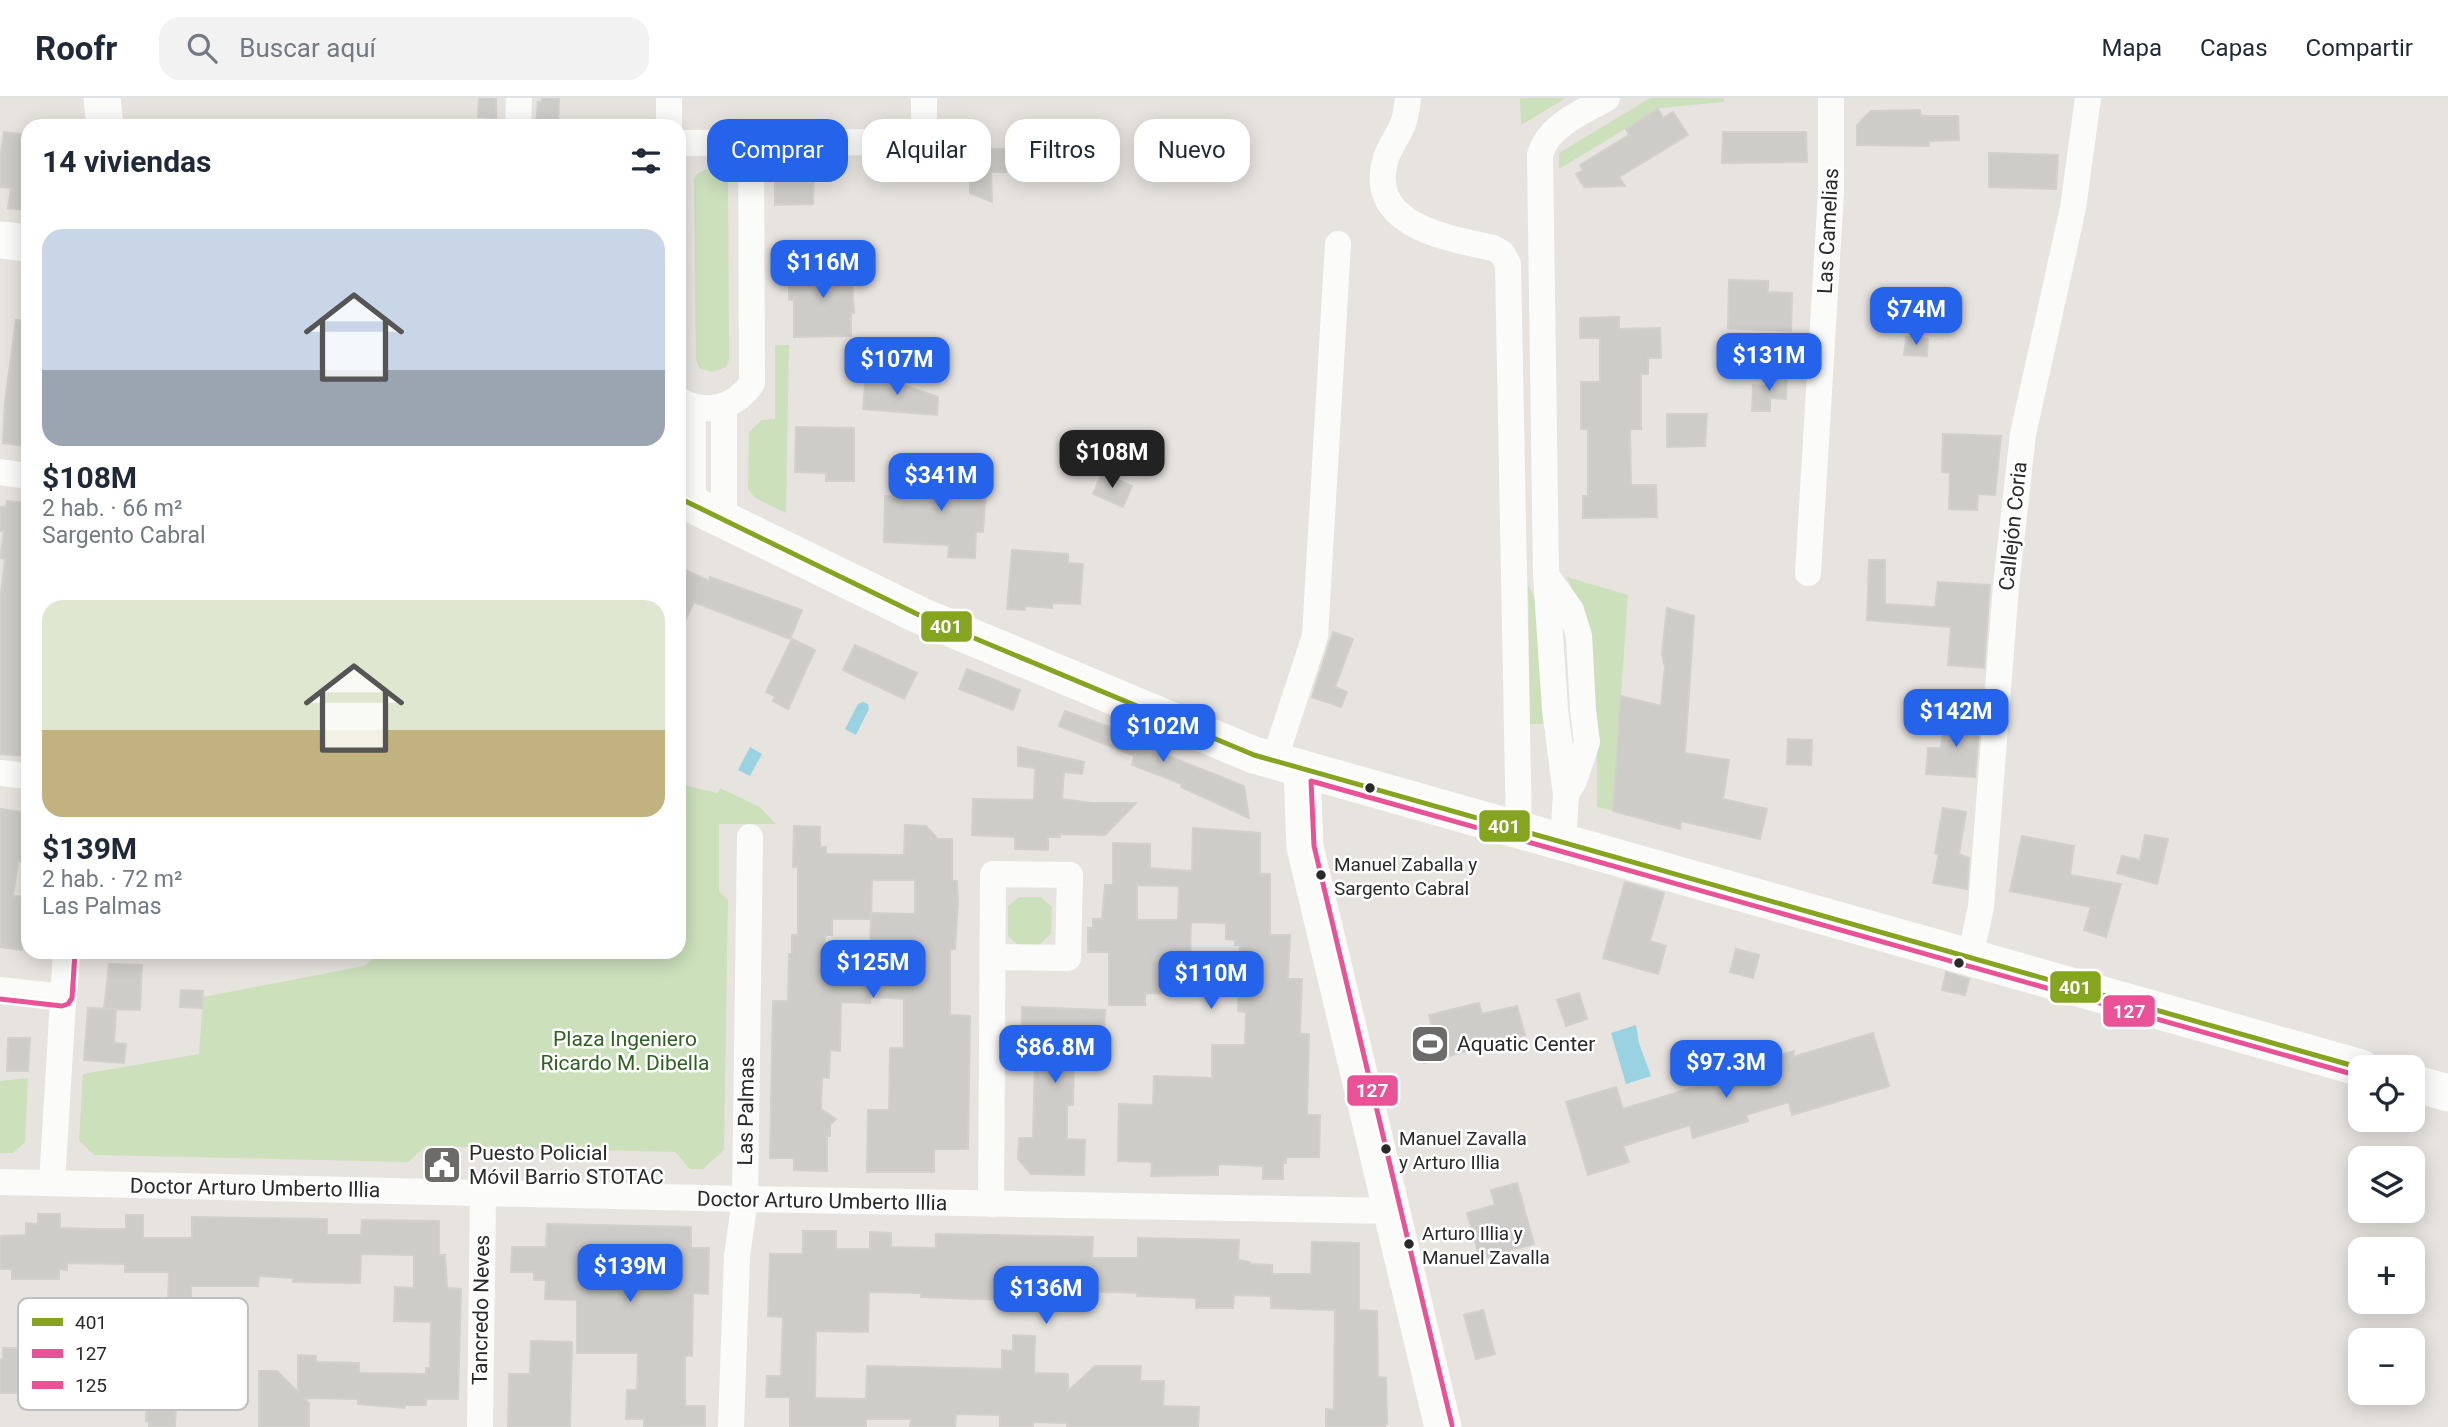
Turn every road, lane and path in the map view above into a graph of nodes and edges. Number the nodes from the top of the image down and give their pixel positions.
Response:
1 (102, 98) edge
2 (519, 98) edge
3 (669, 98) edge
4 (924, 98) edge
5 (1408, 98) edge
6 (1607, 98) edge
7 (1831, 98) edge
8 (2088, 98) edge
9 (104, 119) edge
10 (518, 119) edge
11 (669, 119) edge
12 (848, 142) edge
13 (686, 143) edge
14 (707, 143) edge
15 (751, 182) edge
16 (0, 240) edge
17 (21, 242) edge
18 (1338, 244) dead end
19 (686, 403) edge
20 (724, 405) junction
21 (0, 472) edge
22 (21, 475) edge
23 (699, 507) edge
24 (1808, 573) dead end
25 (1288, 765) junction
26 (0, 773) edge
27 (21, 775) edge
28 (1519, 831) junction
29 (750, 837) dead end
30 (1563, 843) junction
31 (993, 957) dead end
32 (1970, 958) junction
33 (66, 959) edge
34 (0, 990) edge
35 (63, 997) junction
36 (2348, 1064) edge
37 (2425, 1086) edge
38 (2448, 1093) edge
39 (0, 1182) edge
40 (52, 1184) junction
41 (482, 1194) junction
42 (745, 1199) junction
43 (991, 1203) junction
44 (1392, 1211) junction
45 (480, 1427) edge
46 (731, 1427) edge
47 (1443, 1427) edge

1 - 9 main road
2 - 10 street
3 - 11 street
4 - 12 street
5 - 28 street
6 - 30 street
7 - 24 street, Las Camelias
8 - 32 street, Callejón Coria
13 - 14 street
15 - 20 street
16 - 17 main road
18 - 25 street
19 - 20 street
19 - 23 street
20 - 23 street
21 - 22 street
23 - 25 main road
25 - 28 main road
25 - 44 main road
26 - 27 street
28 - 30 main road
29 - 42 street, Las Palmas
30 - 32 main road
31 - 43 street
32 - 36 main road
33 - 35 street
34 - 35 street
35 - 40 street
37 - 38 main road
39 - 40 street, Doctor Arturo Umberto Illia
40 - 41 street, Doctor Arturo Umberto Illia
41 - 42 street, Doctor Arturo Umberto Illia
41 - 45 street, Tancredo Neves
42 - 43 street, Doctor Arturo Umberto Illia
42 - 46 street, Las Palmas
43 - 44 street, Doctor Arturo Umberto Illia
44 - 47 main road

